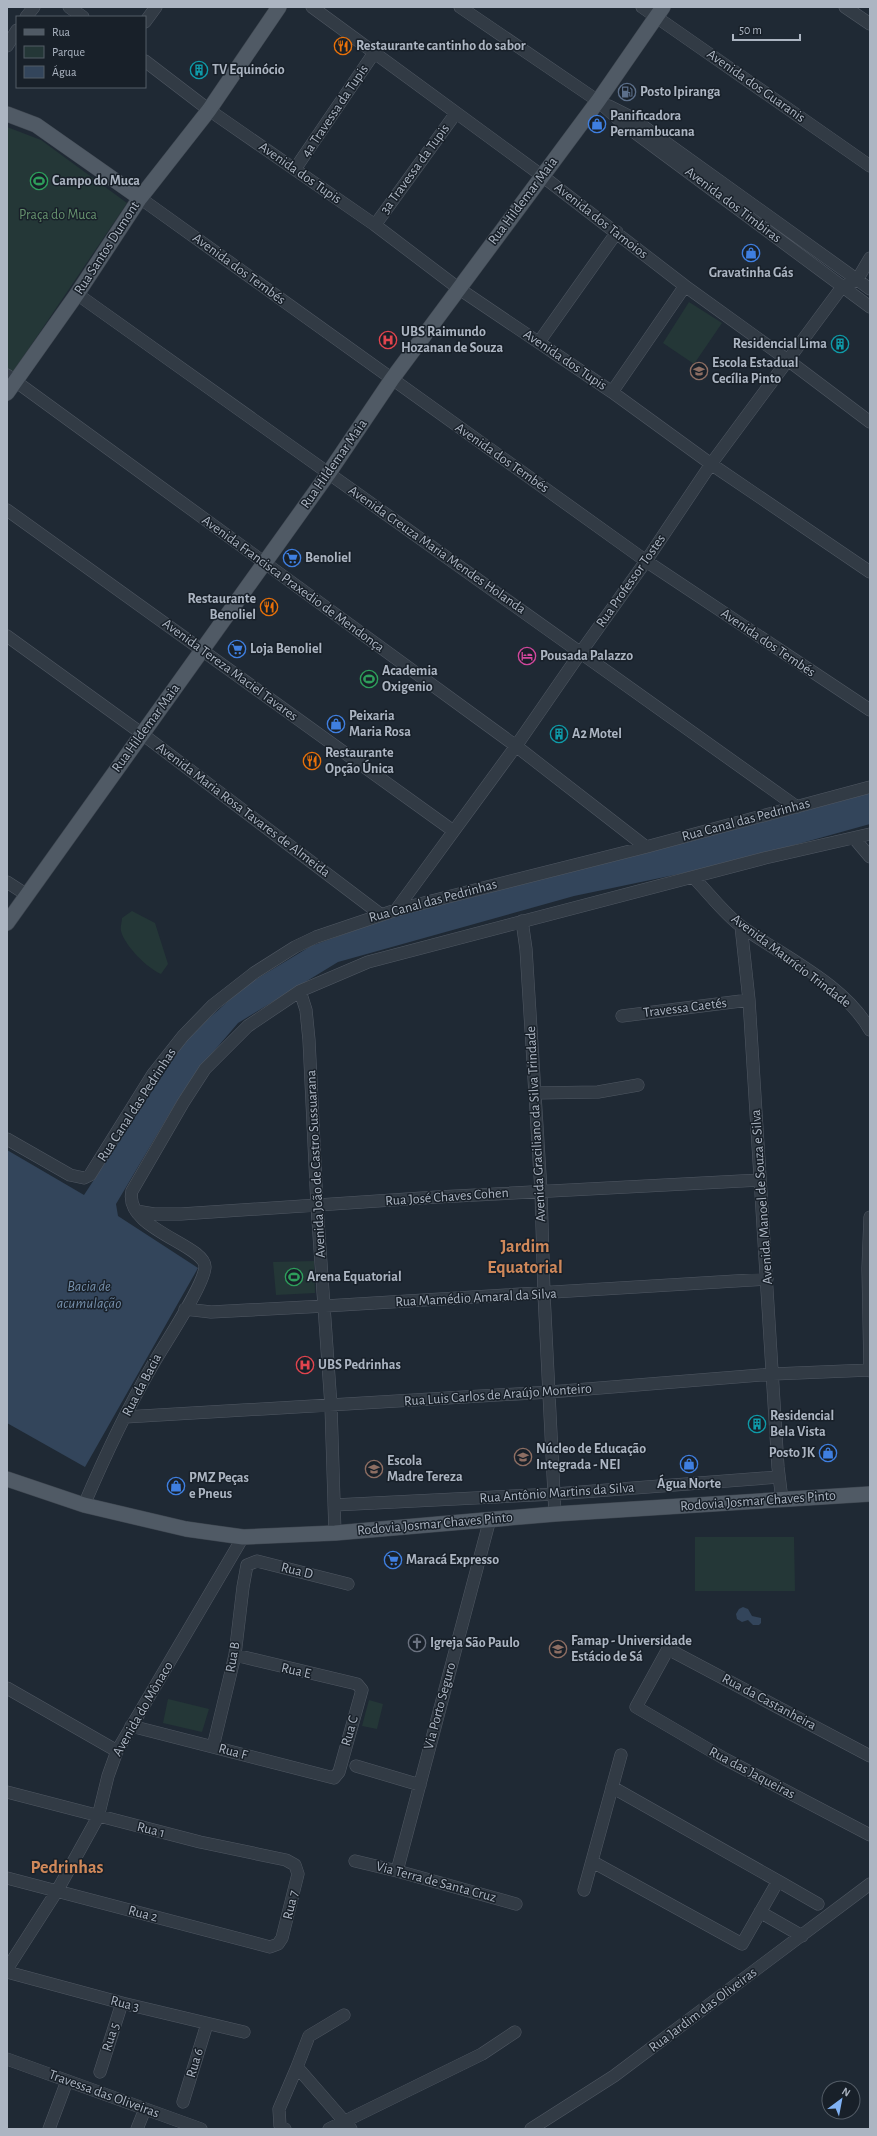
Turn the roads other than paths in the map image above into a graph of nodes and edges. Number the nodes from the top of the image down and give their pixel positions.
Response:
1 (34, 7) edge
2 (69, 7) edge
3 (156, 7) edge
4 (279, 7) edge
5 (312, 7) edge
6 (460, 7) edge
7 (642, 7) edge
8 (846, 7) edge
9 (660, 12) edge
10 (27, 16) edge
11 (82, 16) edge
12 (146, 21) edge
13 (870, 24) edge
14 (16, 32) edge
15 (7, 46) edge
16 (374, 53) junction
17 (146, 62) edge
18 (598, 101) junction
19 (209, 110) junction
20 (456, 113) junction
21 (7, 114) edge
22 (870, 166) edge
23 (295, 169) junction
24 (541, 175) junction
25 (140, 198) junction
26 (375, 225) junction
27 (617, 232) junction
28 (870, 258) edge
29 (857, 280) junction
30 (685, 286) junction
31 (842, 287) junction
32 (458, 288) junction
33 (870, 289) edge
34 (77, 294) junction
35 (870, 307) edge
36 (539, 342) junction
37 (789, 361) junction
38 (392, 379) junction
39 (10, 384) edge
40 (612, 392) junction
41 (870, 422) edge
42 (711, 464) junction
43 (328, 474) junction
44 (7, 510) edge
45 (646, 561) junction
46 (263, 562) junction
47 (870, 572) edge
48 (7, 636) edge
49 (202, 650) junction
50 (580, 652) junction
51 (870, 710) edge
52 (142, 733) junction
53 (516, 746) junction
54 (870, 787) edge
55 (797, 806) junction
56 (452, 830) junction
57 (870, 834) edge
58 (854, 838) junction
59 (646, 847) junction
60 (870, 857) edge
61 (693, 877) junction
62 (7, 882) edge
63 (27, 896) junction
64 (396, 910) junction
65 (380, 914) junction
66 (522, 921) junction
67 (7, 923) edge
68 (741, 926) junction
69 (300, 992) junction
70 (748, 1000) junction
71 (622, 1016) dead end
72 (870, 1030) edge
73 (638, 1085) dead end
74 (535, 1093) junction
75 (7, 1139) edge
76 (760, 1180) junction
77 (542, 1191) junction
78 (317, 1206) junction
79 (135, 1211) junction
80 (870, 1217) edge
81 (869, 1268) edge
82 (767, 1279) junction
83 (544, 1294) junction
84 (325, 1306) junction
85 (185, 1309) junction
86 (870, 1371) edge
87 (773, 1374) junction
88 (550, 1392) junction
89 (331, 1406) junction
90 (125, 1417) junction
91 (778, 1472) junction
92 (7, 1479) edge
93 (555, 1494) junction
94 (870, 1494) edge
95 (782, 1500) junction
96 (84, 1505) junction
97 (334, 1505) junction
98 (555, 1514) junction
99 (490, 1519) junction
100 (335, 1533) junction
101 (242, 1537) junction
102 (247, 1565) joint
103 (348, 1584) dead end
104 (235, 1655) junction
105 (357, 1684) joint
106 (7, 1688) edge
107 (636, 1707) joint
108 (131, 1726) junction
109 (213, 1747) junction
110 (117, 1751) junction
111 (620, 1755) dead end
112 (870, 1756) edge
113 (356, 1766) dead end
114 (334, 1778) joint
115 (420, 1785) junction
116 (612, 1787) junction
117 (7, 1792) edge
118 (98, 1817) junction
119 (870, 1835) edge
120 (355, 1861) dead end
121 (593, 1862) junction
122 (295, 1865) joint
123 (397, 1871) junction
124 (7, 1878) edge
125 (778, 1881) junction
126 (870, 1884) edge
127 (584, 1890) dead end
128 (56, 1891) junction
129 (516, 1904) dead end
130 (818, 1904) dead end
131 (760, 1912) junction
132 (802, 1936) junction
133 (278, 1944) joint
134 (7, 1971) edge
135 (122, 2003) junction
136 (344, 2015) dead end
137 (207, 2024) junction
138 (244, 2032) dead end
139 (514, 2032) dead end
140 (7, 2059) edge
141 (297, 2068) junction
142 (100, 2072) dead end
143 (67, 2081) junction
144 (183, 2102) dead end
145 (144, 2110) junction
146 (348, 2125) edge
147 (49, 2129) edge
148 (137, 2129) edge
149 (201, 2129) edge
150 (285, 2129) edge
151 (329, 2129) edge
152 (531, 2129) edge

1 - 10 street
2 - 11 street
3 - 12 street
4 - 19 main road, Rua Santos Dumont
5 - 16 street, Avenida dos Tamoios
6 - 18 street, Avenida dos Timbiras
7 - 9 street, Avenida dos Guaranis
8 - 13 street
9 - 18 main road, Rua Hildemar Maia
9 - 22 street, Avenida dos Guaranis
14 - 15 street
16 - 20 street, Avenida dos Tamoios
16 - 23 street, 4a Travessa da Tupis
17 - 19 street, Avenida dos Tupis
18 - 24 main road, Rua Hildemar Maia
18 - 29 street, Avenida dos Timbiras
18 - 31 street, Avenida dos Timbiras
19 - 23 street, Avenida dos Tupis
19 - 25 main road, Rua Santos Dumont
20 - 24 street, Avenida dos Tamoios
20 - 26 street, 3a Travessa da Tupis
21 - 25 main road
23 - 26 street, Avenida dos Tupis
24 - 27 street, Avenida dos Tamoios
24 - 32 main road, Rua Hildemar Maia
25 - 34 main road, Rua Santos Dumont
25 - 38 street, Avenida dos Tembés
26 - 32 street, Avenida dos Tupis
27 - 30 street, Avenida dos Tamoios
27 - 36 street
28 - 29 street
29 - 31 street, Rua Professor Tostes
29 - 33 street, Avenida dos Timbiras
30 - 37 street, Avenida dos Tamoios
30 - 40 street
31 - 35 street, Avenida dos Timbiras
31 - 37 street, Rua Professor Tostes
32 - 36 street, Avenida dos Tupis
32 - 38 main road, Rua Hildemar Maia
34 - 39 main road, Rua Santos Dumont
34 - 43 street, Avenida Creuza Maria Mendes Holanda
36 - 40 street, Avenida dos Tupis
37 - 41 street, Avenida dos Tamoios
37 - 42 street, Rua Professor Tostes
38 - 43 main road, Rua Hildemar Maia
38 - 45 street, Avenida dos Tembés
39 - 46 street, Avenida Francisca Praxedio de Mendonça
40 - 42 street, Avenida dos Tupis
42 - 45 street, Rua Professor Tostes
42 - 47 street, Avenida dos Tupis
43 - 46 main road, Rua Hildemar Maia
43 - 50 street, Avenida Creuza Maria Mendes Holanda
44 - 49 street, Avenida Tereza Maciel Tavares
45 - 50 street, Rua Professor Tostes
45 - 51 street, Avenida dos Tembés
46 - 49 main road, Rua Hildemar Maia
46 - 53 street, Avenida Francisca Praxedio de Mendonça
48 - 52 street, Avenida Maria Rosa Tavares de Almeida
49 - 52 main road, Rua Hildemar Maia
49 - 56 street, Avenida Tereza Maciel Tavares
50 - 53 street, Rua Professor Tostes
50 - 55 street, Avenida Creuza Maria Mendes Holanda
52 - 63 main road, Rua Hildemar Maia
52 - 65 street, Avenida Maria Rosa Tavares de Almeida
53 - 56 street, Rua Professor Tostes
53 - 59 street, Avenida Francisca Praxedio de Mendonça
54 - 55 street, Rua Canal das Pedrinhas
55 - 59 street, Rua Canal das Pedrinhas
56 - 64 street, Rua Professor Tostes
57 - 58 street
58 - 60 street
58 - 61 street
59 - 64 street, Rua Canal das Pedrinhas
61 - 66 street
61 - 68 street, Avenida Maurício Trindade
62 - 63 street
63 - 67 main road, Rua Hildemar Maia
64 - 65 street, Rua Canal das Pedrinhas
65 - 75 street, Rua Canal das Pedrinhas
66 - 69 street
66 - 74 street, Avenida Graciliano da Silva Trindade
68 - 70 street, Avenida Manoel de Souza e Silva
68 - 72 street, Avenida Maurício Trindade
69 - 78 street, Avenida João de Castro Sussuarana
69 - 79 street
70 - 71 street, Travessa Caetés
70 - 76 street, Avenida Manoel de Souza e Silva
73 - 74 street
74 - 77 street, Avenida Graciliano da Silva Trindade
76 - 77 street, Rua José Chaves Cohen
76 - 82 street, Avenida Manoel de Souza e Silva
77 - 78 street, Rua José Chaves Cohen
77 - 83 street, Avenida Graciliano da Silva Trindade
78 - 79 street, Rua José Chaves Cohen
78 - 84 street, Avenida João de Castro Sussuarana
79 - 85 street, Rua da Bacia
80 - 81 street
81 - 86 street
82 - 83 street, Rua Mamédio Amaral da Silva
82 - 87 street, Avenida Manoel de Souza e Silva
83 - 84 street, Rua Mamédio Amaral da Silva
83 - 88 street, Avenida Graciliano da Silva Trindade
84 - 85 street, Rua Mamédio Amaral da Silva
84 - 89 street, Avenida João de Castro Sussuarana
85 - 90 street, Rua da Bacia
86 - 87 street, Rua Luis Carlos de Araújo Monteiro
87 - 88 street, Rua Luis Carlos de Araújo Monteiro
87 - 91 street, Avenida Manoel de Souza e Silva
88 - 89 street, Rua Luis Carlos de Araújo Monteiro
88 - 93 street, Avenida Graciliano da Silva Trindade
89 - 90 street, Rua Luis Carlos de Araújo Monteiro
89 - 97 street, Avenida João de Castro Sussuarana
90 - 96 street, Rua da Bacia
91 - 93 street, Rua Antônio Martins da Silva
91 - 95 street, Avenida Manoel de Souza e Silva
92 - 96 main road, Rodovia Josmar Chaves Pinto
93 - 97 street, Rua Antônio Martins da Silva
93 - 98 street, Avenida Graciliano da Silva Trindade
94 - 95 main road, Rodovia Josmar Chaves Pinto
95 - 98 main road, Rodovia Josmar Chaves Pinto
96 - 101 main road, Rodovia Josmar Chaves Pinto
97 - 100 street, Avenida João de Castro Sussuarana
98 - 99 main road, Rodovia Josmar Chaves Pinto
99 - 100 main road, Rodovia Josmar Chaves Pinto
99 - 115 street, Via Porto Seguro
100 - 101 main road, Rodovia Josmar Chaves Pinto
101 - 108 street, Avenida do Mônaco
102 - 103 street, Rua D
102 - 104 street, Rua B
104 - 105 street, Rua E
104 - 109 street, Rua B
105 - 114 street, Rua C
106 - 110 street
107 - 112 street, Rua da Castanheira
107 - 119 street, Rua das Jaqueiras
108 - 109 street, Rua F
108 - 110 street, Avenida do Mônaco
109 - 114 street, Rua F
110 - 118 street, Avenida do Mônaco
111 - 116 street
113 - 115 street
115 - 123 street, Via Porto Seguro
116 - 121 street
116 - 125 street
117 - 118 street, Rua 1
118 - 122 street, Rua 1
118 - 128 street, Avenida do Mônaco
120 - 123 street, Via Terra de Santa Cruz
121 - 127 street
121 - 131 street
122 - 133 street, Rua 7
123 - 129 street, Via Terra de Santa Cruz
124 - 128 street, Rua 2
125 - 130 street
125 - 131 street
126 - 132 street, Rua Jardim das Oliveiras
128 - 133 street, Rua 2
128 - 134 street, Avenida do Mônaco
131 - 132 street
132 - 152 street, Rua Jardim das Oliveiras
134 - 135 street, Rua 3
135 - 137 street, Rua 3
135 - 142 street, Rua 5
136 - 141 street
137 - 138 street, Rua 3
137 - 144 street, Rua 6
139 - 146 street
140 - 143 street, Travessa das Oliveiras
141 - 146 street
141 - 150 street
143 - 145 street, Travessa das Oliveiras
143 - 147 street
145 - 148 street
145 - 149 street, Travessa das Oliveiras
146 - 151 street

